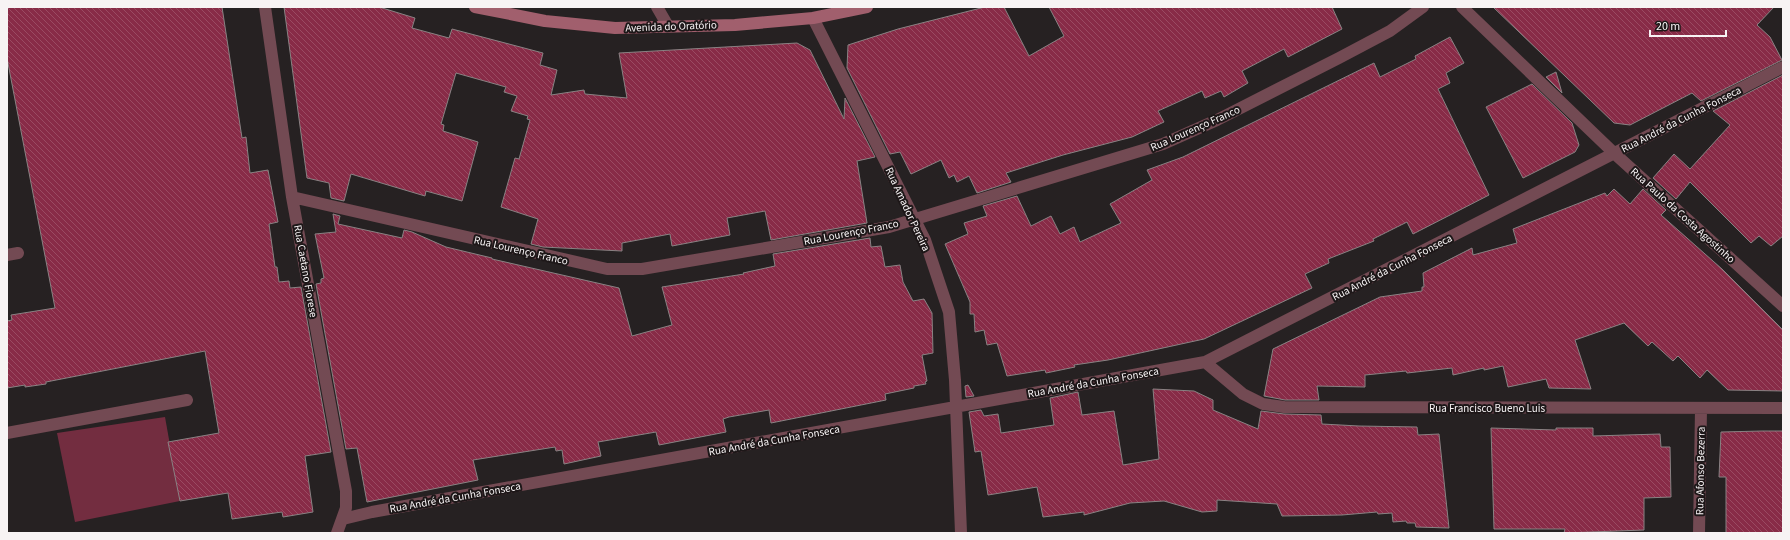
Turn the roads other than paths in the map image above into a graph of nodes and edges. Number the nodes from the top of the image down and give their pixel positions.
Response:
1 (265, 7) edge
2 (475, 7) edge
3 (657, 7) edge
4 (867, 7) edge
5 (1423, 7) edge
6 (1462, 7) edge
7 (813, 18) junction
8 (668, 26) junction
9 (1783, 66) edge
10 (1615, 154) junction
11 (292, 197) junction
12 (913, 219) junction
13 (1783, 306) edge
14 (1205, 362) junction
15 (187, 400) dead end
16 (956, 407) junction
17 (1783, 408) edge
18 (1701, 409) junction
19 (7, 433) edge
20 (343, 519) junction
21 (337, 533) edge
22 (960, 533) edge
23 (1699, 533) edge

1 - 11 street, Rua Caetano Fiorese
2 - 8 main road, Avenida do Oratório
3 - 8 street
4 - 7 main road, Avenida do Oratório
5 - 12 street, Rua Lourenço Franco
6 - 10 street, Rua Paulo da Costa Agostinho
7 - 8 main road, Avenida do Oratório
7 - 12 street, Rua Amador Pereira
9 - 10 street, Rua André da Cunha Fonseca
10 - 13 street, Rua Paulo da Costa Agostinho
10 - 14 street, Rua André da Cunha Fonseca
11 - 12 street, Rua Lourenço Franco
11 - 20 street, Rua Caetano Fiorese
12 - 16 street, Rua Amador Pereira
14 - 16 street, Rua André da Cunha Fonseca
14 - 18 street, Rua Francisco Bueno Luis
15 - 19 street
16 - 20 street, Rua André da Cunha Fonseca
16 - 22 street, Rua Amador Pereira
17 - 18 street, Rua Francisco Bueno Luis
18 - 23 street, Rua Afonso Bezerra
20 - 21 street, Rua Caetano Fiorese

